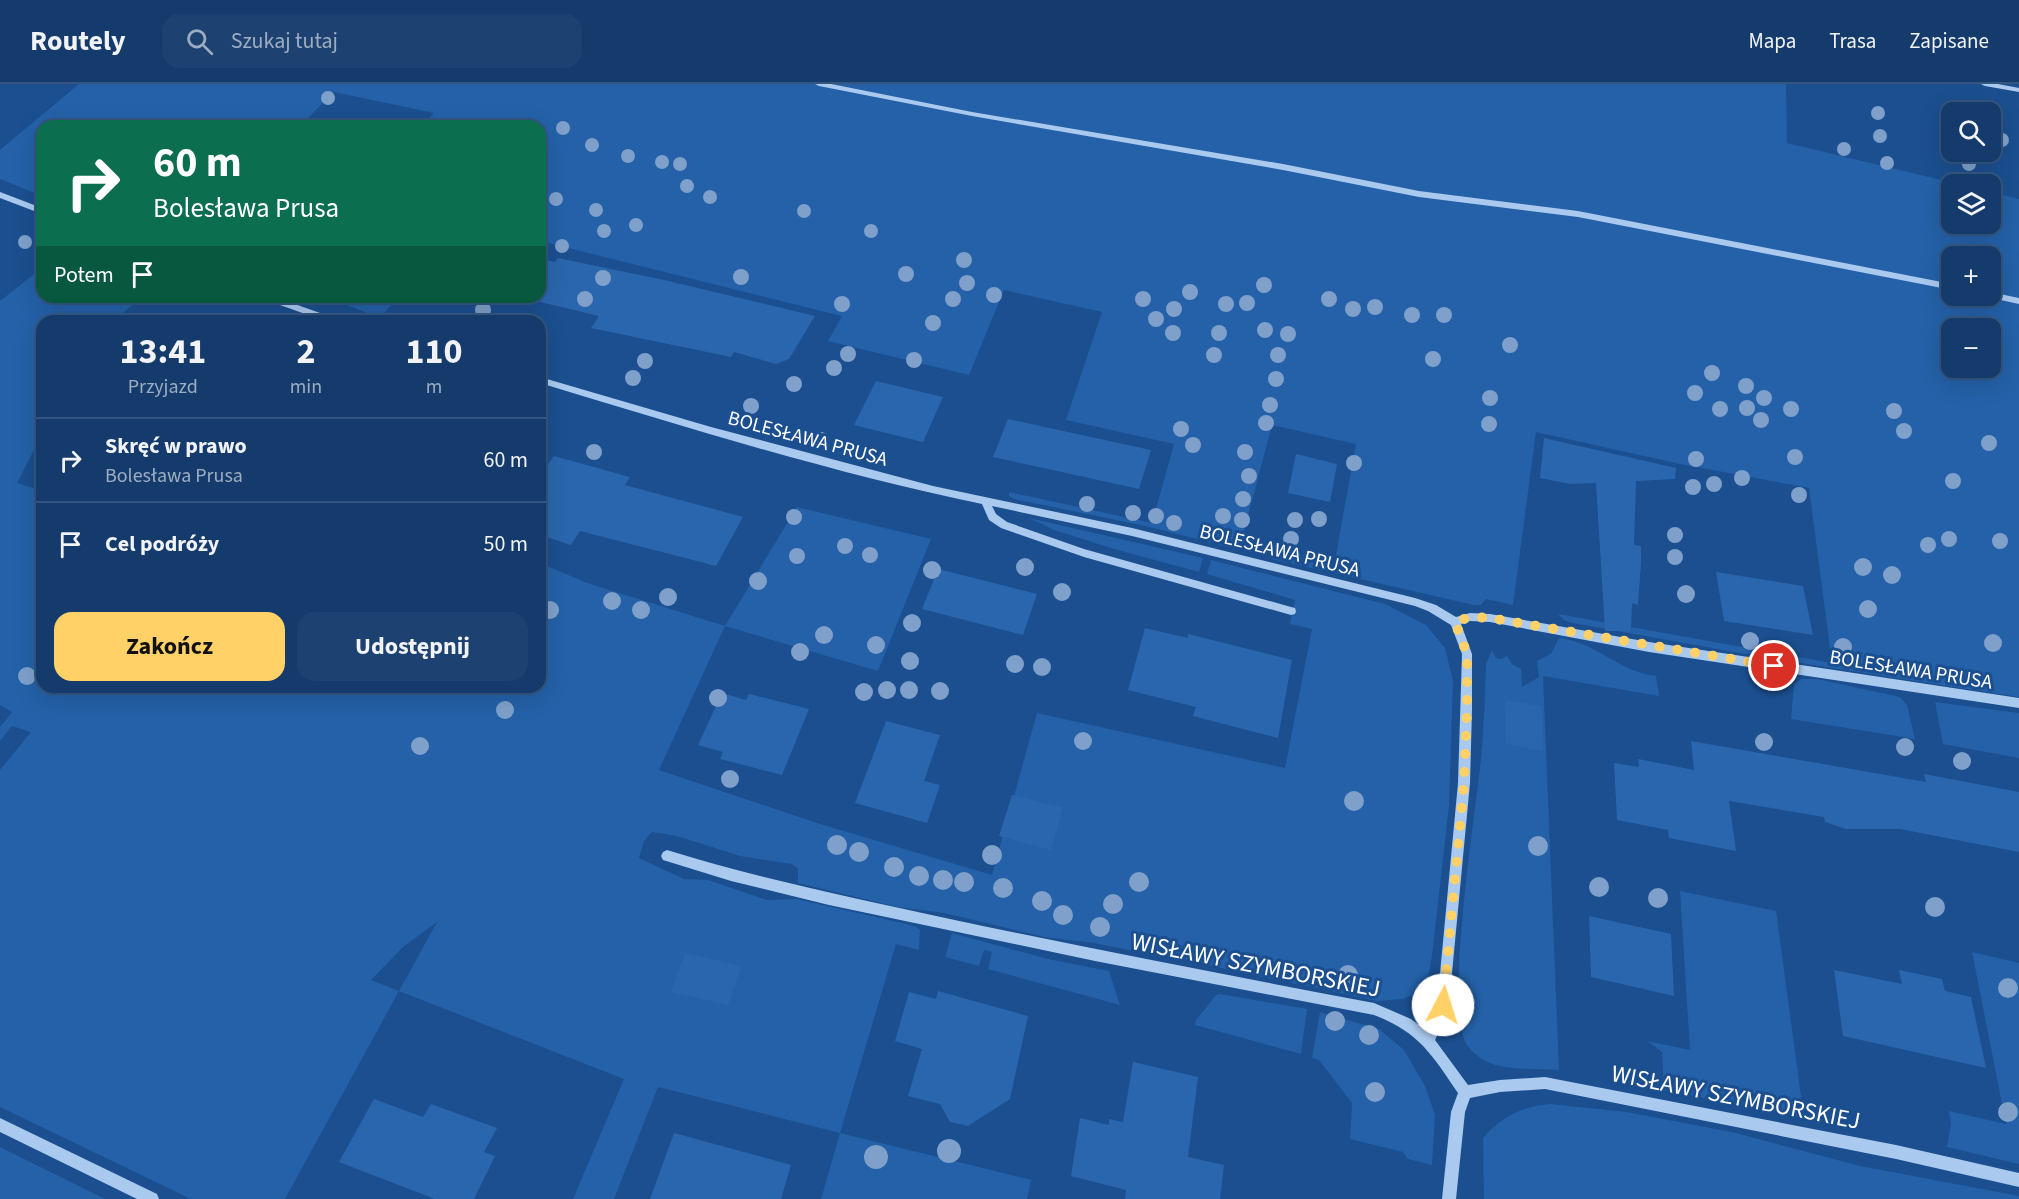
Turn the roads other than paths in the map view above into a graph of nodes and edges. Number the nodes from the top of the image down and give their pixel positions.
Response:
1 (819, 84) edge
2 (1985, 84) edge
3 (2019, 90) edge
4 (0, 195) edge
5 (36, 209) edge
6 (1941, 285) edge
7 (2001, 297) edge
8 (2019, 301) edge
9 (283, 303) edge
10 (317, 315) edge
11 (546, 382) edge
12 (985, 501) junction
13 (1291, 611) dead end
14 (1455, 622) junction
15 (2019, 704) edge
16 (667, 856) dead end
17 (1428, 1039) junction
18 (1465, 1092) junction
19 (0, 1125) edge
20 (2019, 1180) edge
21 (152, 1199) edge
22 (1449, 1199) edge

1 - 6 street
2 - 3 street
4 - 5 street
7 - 8 street
9 - 10 street
11 - 12 street, BOLESŁAWA PRUSA
12 - 13 street
12 - 14 street, BOLESŁAWA PRUSA
14 - 15 street, BOLESŁAWA PRUSA
14 - 17 street
16 - 17 street, WISŁAWY SZYMBORSKIEJ
17 - 18 street, WISŁAWY SZYMBORSKIEJ
18 - 20 street, WISŁAWY SZYMBORSKIEJ
18 - 22 street
19 - 21 street

